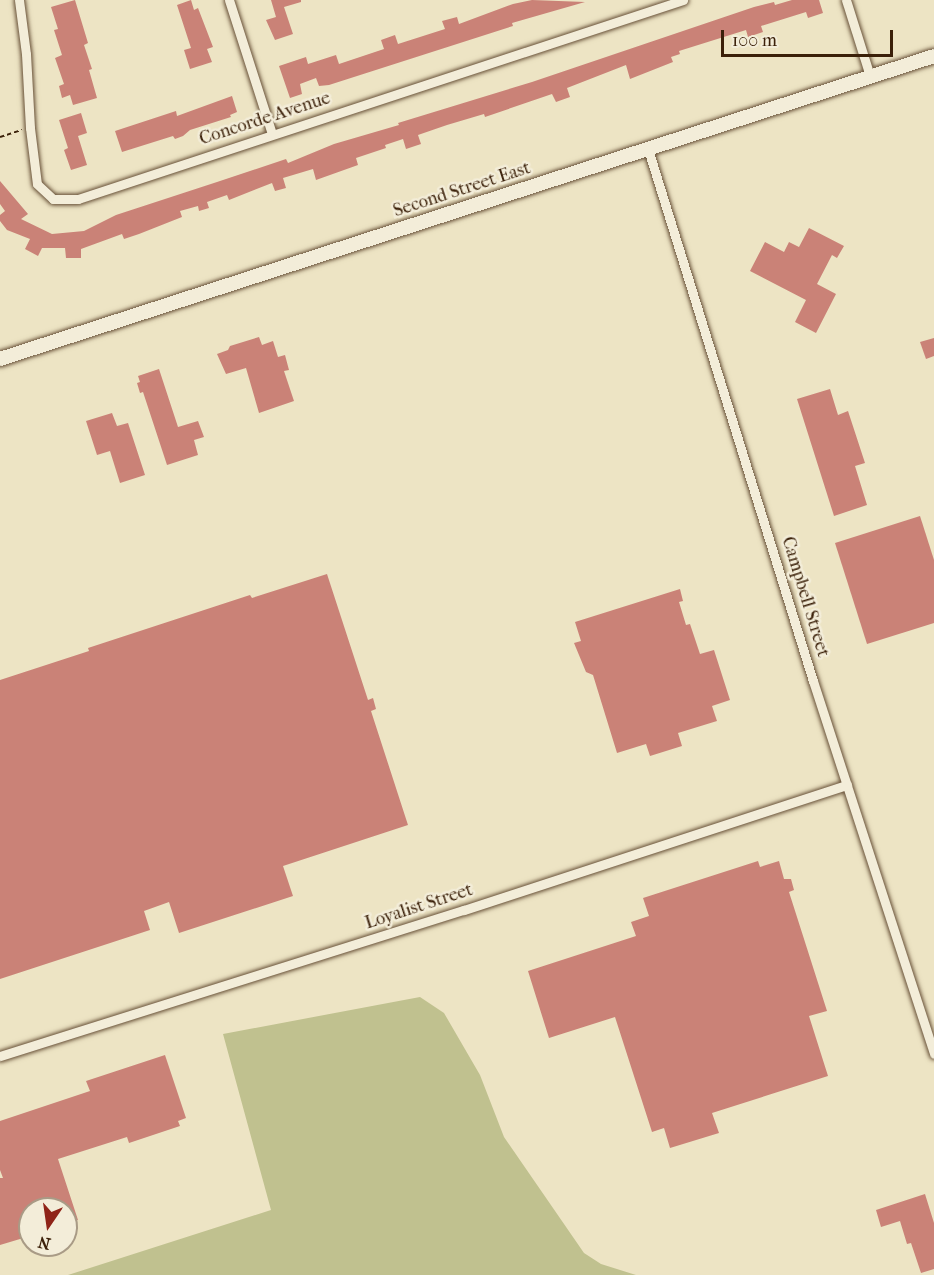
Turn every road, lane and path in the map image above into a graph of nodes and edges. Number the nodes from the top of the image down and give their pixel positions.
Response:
1 (19, 0) edge
2 (229, 0) edge
3 (683, 0) edge
4 (846, 0) edge
5 (934, 56) edge
6 (870, 76) junction
7 (30, 128) junction
8 (272, 134) junction
9 (0, 137) edge
10 (648, 149) junction
11 (0, 359) edge
12 (847, 785) junction
13 (934, 1054) edge
14 (0, 1056) edge

1 - 7 street, Concorde Avenue
2 - 8 street
3 - 8 street, Concorde Avenue
4 - 6 street
5 - 6 main road, Second Street East
6 - 10 main road, Second Street East
7 - 8 street, Concorde Avenue
7 - 9 path
10 - 11 main road, Second Street East
10 - 12 street, Campbell Street
12 - 13 street, Campbell Street
12 - 14 street, Loyalist Street

